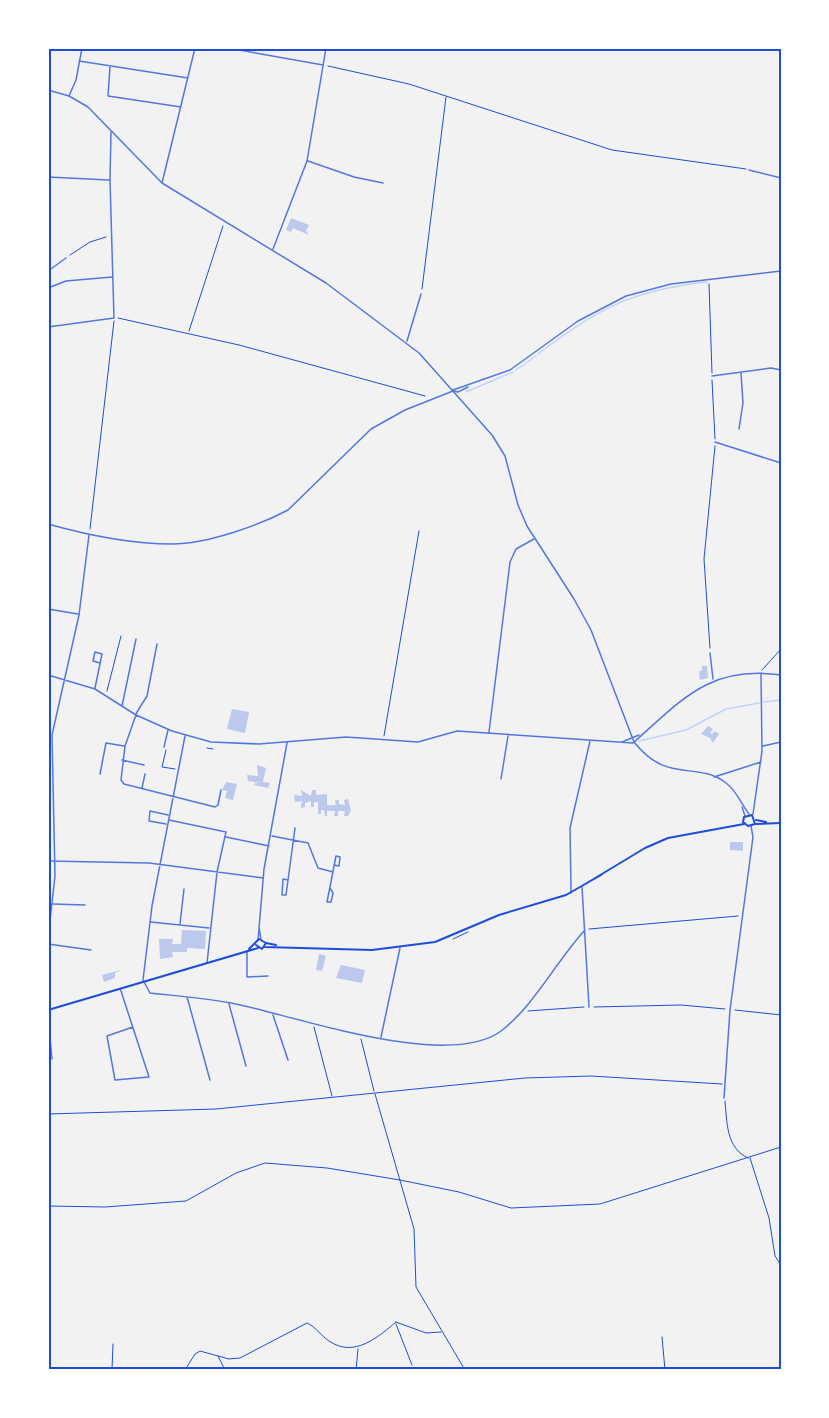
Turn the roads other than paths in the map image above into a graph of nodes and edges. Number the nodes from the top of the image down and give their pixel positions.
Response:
1 (81, 48) edge
2 (195, 48) edge
3 (228, 48) edge
4 (326, 48) edge
5 (79, 61) junction
6 (324, 65) junction
7 (110, 66) junction
8 (189, 78) junction
9 (48, 90) edge
10 (69, 96) junction
11 (182, 107) junction
12 (112, 131) junction
13 (307, 161) junction
14 (749, 170) road end
15 (48, 177) edge
16 (781, 178) edge
17 (110, 180) junction
18 (162, 183) junction
19 (383, 183) dead end
20 (272, 251) junction
21 (66, 258) road end
22 (48, 271) edge
23 (781, 271) edge
24 (113, 277) junction
25 (48, 288) edge
26 (421, 294) road end
27 (48, 327) edge
28 (407, 341) junction
29 (781, 369) edge
30 (741, 372) junction
31 (712, 376) road end
32 (453, 391) junction
33 (739, 429) dead end
34 (715, 442) road end
35 (781, 463) edge
36 (48, 524) edge
37 (89, 534) junction
38 (534, 539) junction
39 (48, 609) edge
40 (79, 615) junction
41 (136, 639) dead end
42 (157, 644) dead end
43 (710, 653) road end
44 (100, 663) dead end
45 (761, 673) junction
46 (48, 675) edge
47 (781, 675) edge
48 (65, 678) junction
49 (713, 680) junction
50 (95, 689) junction
51 (121, 707) junction
52 (136, 715) junction
53 (54, 725) junction
54 (48, 726) edge
55 (168, 729) junction
56 (489, 732) junction
57 (509, 734) junction
58 (640, 734) junction
59 (185, 735) junction
60 (632, 737) junction
61 (590, 740) junction
62 (286, 742) junction
63 (622, 742) junction
64 (634, 742) junction
65 (781, 742) edge
66 (125, 746) junction
67 (762, 746) junction
68 (164, 747) road end
69 (122, 760) junction
70 (761, 762) junction
71 (144, 765) dead end
72 (100, 774) dead end
73 (145, 774) dead end
74 (714, 777) junction
75 (501, 779) dead end
76 (142, 789) junction
77 (221, 790) dead end
78 (173, 794) junction
79 (169, 815) junction
80 (749, 815) junction
81 (168, 819) junction
82 (744, 822) junction
83 (755, 822) junction
84 (781, 823) edge
85 (167, 825) junction
86 (751, 826) junction
87 (295, 828) dead end
88 (271, 836) junction
89 (225, 837) junction
90 (292, 840) junction
91 (269, 846) junction
92 (48, 861) edge
93 (55, 861) junction
94 (159, 864) junction
95 (334, 866) dead end
96 (217, 872) junction
97 (333, 872) junction
98 (263, 878) junction
99 (288, 880) junction
100 (583, 886) junction
101 (330, 888) dead end
102 (183, 889) dead end
103 (48, 891) edge
104 (54, 892) junction
105 (571, 893) junction
106 (52, 904) junction
107 (85, 905) dead end
108 (49, 915) edge
109 (150, 922) junction
110 (180, 925) junction
111 (210, 928) junction
112 (585, 930) junction
113 (48, 938) edge
114 (260, 939) junction
115 (48, 944) edge
116 (265, 945) junction
117 (257, 946) junction
118 (400, 947) junction
119 (91, 950) dead end
120 (247, 951) junction
121 (207, 963) junction
122 (268, 976) dead end
123 (144, 982) junction
124 (120, 989) junction
125 (187, 997) junction
126 (228, 1002) junction
127 (589, 1007) road end
128 (48, 1010) edge
129 (272, 1014) junction
130 (48, 1016) edge
131 (133, 1027) junction
132 (381, 1038) junction
133 (52, 1059) dead end
134 (288, 1060) dead end
135 (246, 1066) dead end
136 (210, 1080) dead end
137 (724, 1098) road end

1 - 5 street
2 - 8 street
3 - 6 street
4 - 6 street
5 - 7 street
5 - 10 street
6 - 13 street
7 - 8 street
7 - 11 street
8 - 11 street
9 - 10 street
10 - 12 street
11 - 18 street
12 - 17 street
12 - 18 street
13 - 19 street
13 - 20 street
14 - 16 street
15 - 17 street
17 - 24 street
18 - 20 street
20 - 28 street
21 - 22 street
23 - 32 street
24 - 25 street
24 - 27 street
26 - 28 street
28 - 32 street
29 - 30 street
30 - 31 street
30 - 33 street
32 - 37 street
32 - 38 street
34 - 35 street
36 - 37 street
37 - 40 street
38 - 56 street
38 - 60 street
39 - 40 street
40 - 48 street
41 - 51 street
42 - 52 street
43 - 49 street
44 - 50 street
45 - 47 street
45 - 49 street
45 - 67 street
46 - 48 street
48 - 50 street
48 - 53 street
49 - 58 street
50 - 51 street
51 - 52 street
52 - 55 street
52 - 66 street
53 - 54 street
53 - 93 street
55 - 59 street
55 - 68 street
56 - 57 street
56 - 62 street
57 - 61 street
57 - 75 street
58 - 60 street
58 - 64 street
59 - 62 street
59 - 78 street
60 - 63 street
60 - 64 street
61 - 63 street
61 - 105 street
62 - 88 street
63 - 64 street
64 - 74 street
65 - 67 street
66 - 69 street
66 - 72 street
67 - 70 street
69 - 71 street
69 - 76 street
70 - 74 street
70 - 80 street
73 - 76 street
74 - 80 street
76 - 78 street
77 - 78 street
78 - 79 street
79 - 81 street
79 - 85 street
80 - 82 main road
80 - 83 main road
81 - 85 street
81 - 89 street
82 - 86 main road
82 - 100 main road
83 - 84 main road
83 - 86 main road
85 - 94 street
86 - 137 street
87 - 90 street
88 - 90 street
88 - 91 street
89 - 91 street
89 - 96 street
90 - 97 street
90 - 99 street
91 - 98 street
92 - 93 street
93 - 94 street
93 - 104 street
94 - 96 street
94 - 109 street
95 - 97 street
96 - 98 street
96 - 111 street
97 - 101 street
98 - 114 street
99 - 99 street
100 - 105 main road
100 - 112 street
102 - 110 street
103 - 104 street
104 - 106 street
105 - 118 main road
106 - 107 street
106 - 108 street
108 - 113 street
109 - 110 street
109 - 123 street
110 - 111 street
111 - 121 street
112 - 127 street
112 - 132 street
114 - 116 main road
114 - 117 main road
115 - 119 street
116 - 117 main road
116 - 118 main road
117 - 120 main road
118 - 132 street
120 - 121 main road
120 - 122 street
121 - 123 main road
123 - 124 main road
123 - 125 street
124 - 128 main road
124 - 131 street
125 - 126 street
125 - 136 street
126 - 129 street
126 - 135 street
129 - 132 street
129 - 134 street
130 - 133 street
131 - 131 street

